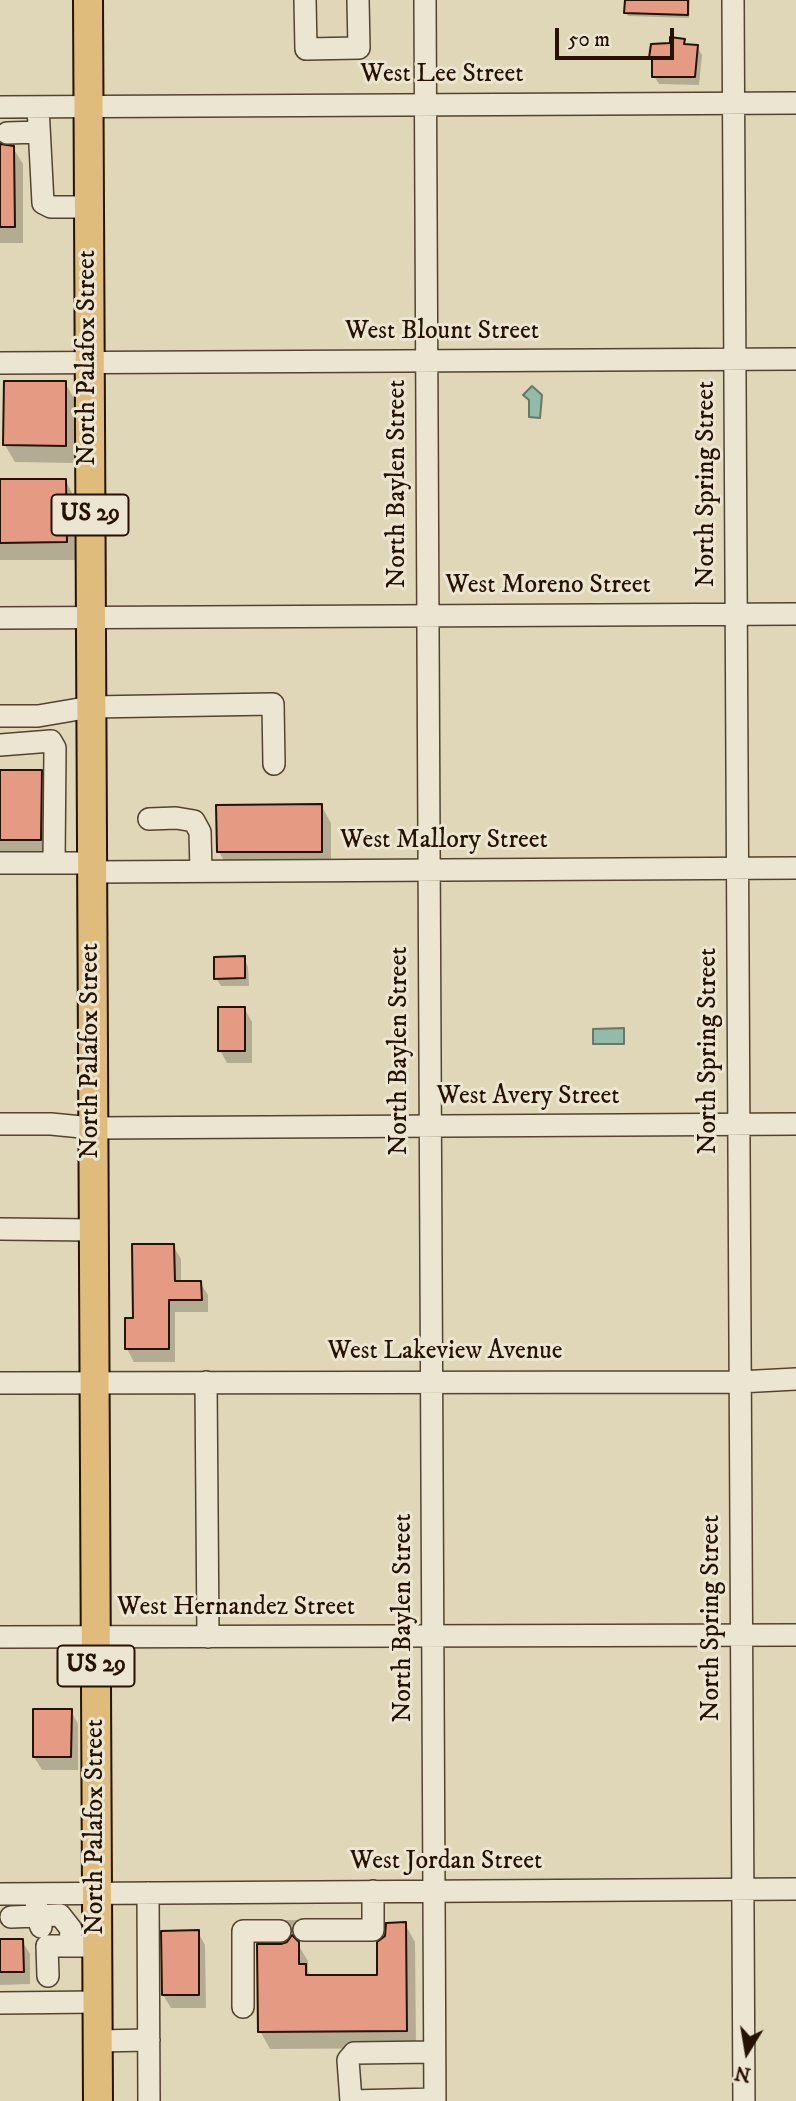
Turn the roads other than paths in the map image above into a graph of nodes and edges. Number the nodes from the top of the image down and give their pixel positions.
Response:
1 (88, 0) edge
2 (305, 0) edge
3 (358, 0) edge
4 (425, 0) edge
5 (733, 0) edge
6 (733, 103) junction
7 (796, 103) edge
8 (425, 104) junction
9 (0, 107) edge
10 (38, 107) junction
11 (88, 107) junction
12 (7, 132) dead end
13 (39, 132) junction
14 (88, 207) junction
15 (735, 359) junction
16 (796, 359) edge
17 (427, 361) junction
18 (0, 363) edge
19 (89, 363) junction
20 (736, 614) junction
21 (796, 614) edge
22 (427, 616) junction
23 (0, 618) edge
24 (90, 618) junction
25 (91, 707) junction
26 (51, 714) junction
27 (0, 716) edge
28 (51, 741) junction
29 (0, 745) edge
30 (274, 764) dead end
31 (149, 819) dead end
32 (0, 863) edge
33 (54, 863) junction
34 (92, 867) junction
35 (737, 868) junction
36 (796, 868) edge
37 (201, 871) junction
38 (429, 871) junction
39 (0, 1124) edge
40 (796, 1124) edge
41 (738, 1125) junction
42 (430, 1126) junction
43 (92, 1128) junction
44 (0, 1229) edge
45 (93, 1230) junction
46 (796, 1379) edge
47 (431, 1381) junction
48 (94, 1382) junction
49 (206, 1382) junction
50 (739, 1382) junction
51 (0, 1383) edge
52 (741, 1635) junction
53 (796, 1635) edge
54 (433, 1636) junction
55 (0, 1637) edge
56 (96, 1637) junction
57 (208, 1637) junction
58 (743, 1889) junction
59 (796, 1889) edge
60 (373, 1891) junction
61 (434, 1891) junction
62 (259, 1892) junction
63 (310, 1892) junction
64 (97, 1893) junction
65 (148, 1893) junction
66 (0, 1894) edge
67 (36, 1894) junction
68 (37, 1916) junction
69 (11, 1917) dead end
70 (47, 1946) junction
71 (84, 1946) junction
72 (48, 1976) dead end
73 (97, 2002) junction
74 (0, 2003) edge
75 (243, 2007) dead end
76 (149, 2040) junction
77 (98, 2041) junction
78 (435, 2052) junction
79 (435, 2100) edge
80 (98, 2101) edge
81 (149, 2101) edge
82 (351, 2101) edge
83 (744, 2101) edge

1 - 11 main road, North Palafox Street / US 29
2 - 3 street
4 - 8 street, North Baylen Street
5 - 6 street, North Spring Street
6 - 7 street, West Lee Street
6 - 8 street, West Lee Street
6 - 15 street, North Spring Street
8 - 11 street, West Lee Street
8 - 17 street, North Baylen Street
9 - 10 street, West Lee Street
10 - 11 street, West Lee Street
10 - 13 street
11 - 14 main road, North Palafox Street / US 29
12 - 13 street
13 - 14 street
14 - 19 main road, North Palafox Street / US 29
15 - 16 street, West Blount Street
15 - 17 street, West Blount Street
15 - 20 street, North Spring Street
17 - 19 street, West Blount Street
17 - 22 street, North Baylen Street
18 - 19 street, West Blount Street
19 - 24 main road, North Palafox Street / US 29
20 - 21 street, West Moreno Street
20 - 22 street, West Moreno Street
20 - 35 street, North Spring Street
22 - 24 street, West Moreno Street
22 - 38 street, North Baylen Street
23 - 24 street, West Moreno Street
24 - 25 main road, North Palafox Street / US 29
25 - 26 street
25 - 30 street
25 - 34 main road, North Palafox Street / US 29
26 - 27 street
26 - 28 street
28 - 29 street
28 - 33 street
31 - 37 street
32 - 33 street, West Mallory Street
33 - 34 street, West Mallory Street
34 - 37 street, West Mallory Street
34 - 43 main road, North Palafox Street / US 29
35 - 36 street, West Mallory Street
35 - 38 street, West Mallory Street
35 - 41 street, North Spring Street
37 - 38 street, West Mallory Street
38 - 42 street, North Baylen Street
39 - 43 street, West Avery Street
40 - 41 street, West Avery Street
41 - 42 street, West Avery Street
41 - 50 street, North Spring Street
42 - 43 street, West Avery Street
42 - 47 street, North Baylen Street
43 - 45 main road, North Palafox Street / US 29
44 - 45 street
45 - 48 main road, North Palafox Street / US 29
46 - 50 street, West Lakeview Avenue
47 - 49 street, West Lakeview Avenue
47 - 50 street, West Lakeview Avenue
47 - 54 street, North Baylen Street
48 - 49 street, West Lakeview Avenue
48 - 51 street, West Lakeview Avenue
48 - 56 main road, North Palafox Street / US 29
49 - 57 street
50 - 52 street, North Spring Street
52 - 53 street, West Hernandez Street
52 - 54 street, West Hernandez Street
52 - 58 street, North Spring Street
54 - 57 street, West Hernandez Street
54 - 61 street, North Baylen Street
55 - 56 street, West Hernandez Street
56 - 57 street, West Hernandez Street
56 - 64 main road, North Palafox Street / US 29
58 - 59 street, West Jordan Street
58 - 61 street, West Jordan Street
58 - 83 street, North Spring Street
60 - 61 street, West Jordan Street
60 - 63 street, West Jordan Street
60 - 63 street
61 - 78 street, North Baylen Street
62 - 63 street, West Jordan Street
62 - 65 street, West Jordan Street
62 - 75 street
64 - 65 street, West Jordan Street
64 - 67 street, West Jordan Street
64 - 71 main road, North Palafox Street / US 29
65 - 76 street
66 - 67 street, West Jordan Street
67 - 68 street
68 - 69 street
68 - 70 street
68 - 71 street
70 - 71 street
70 - 72 street
71 - 73 main road, North Palafox Street / US 29
73 - 74 street
73 - 77 main road, North Palafox Street / US 29
76 - 77 street
76 - 81 street
77 - 80 main road, North Palafox Street / US 29
78 - 79 street, North Baylen Street
78 - 82 street
79 - 82 street

